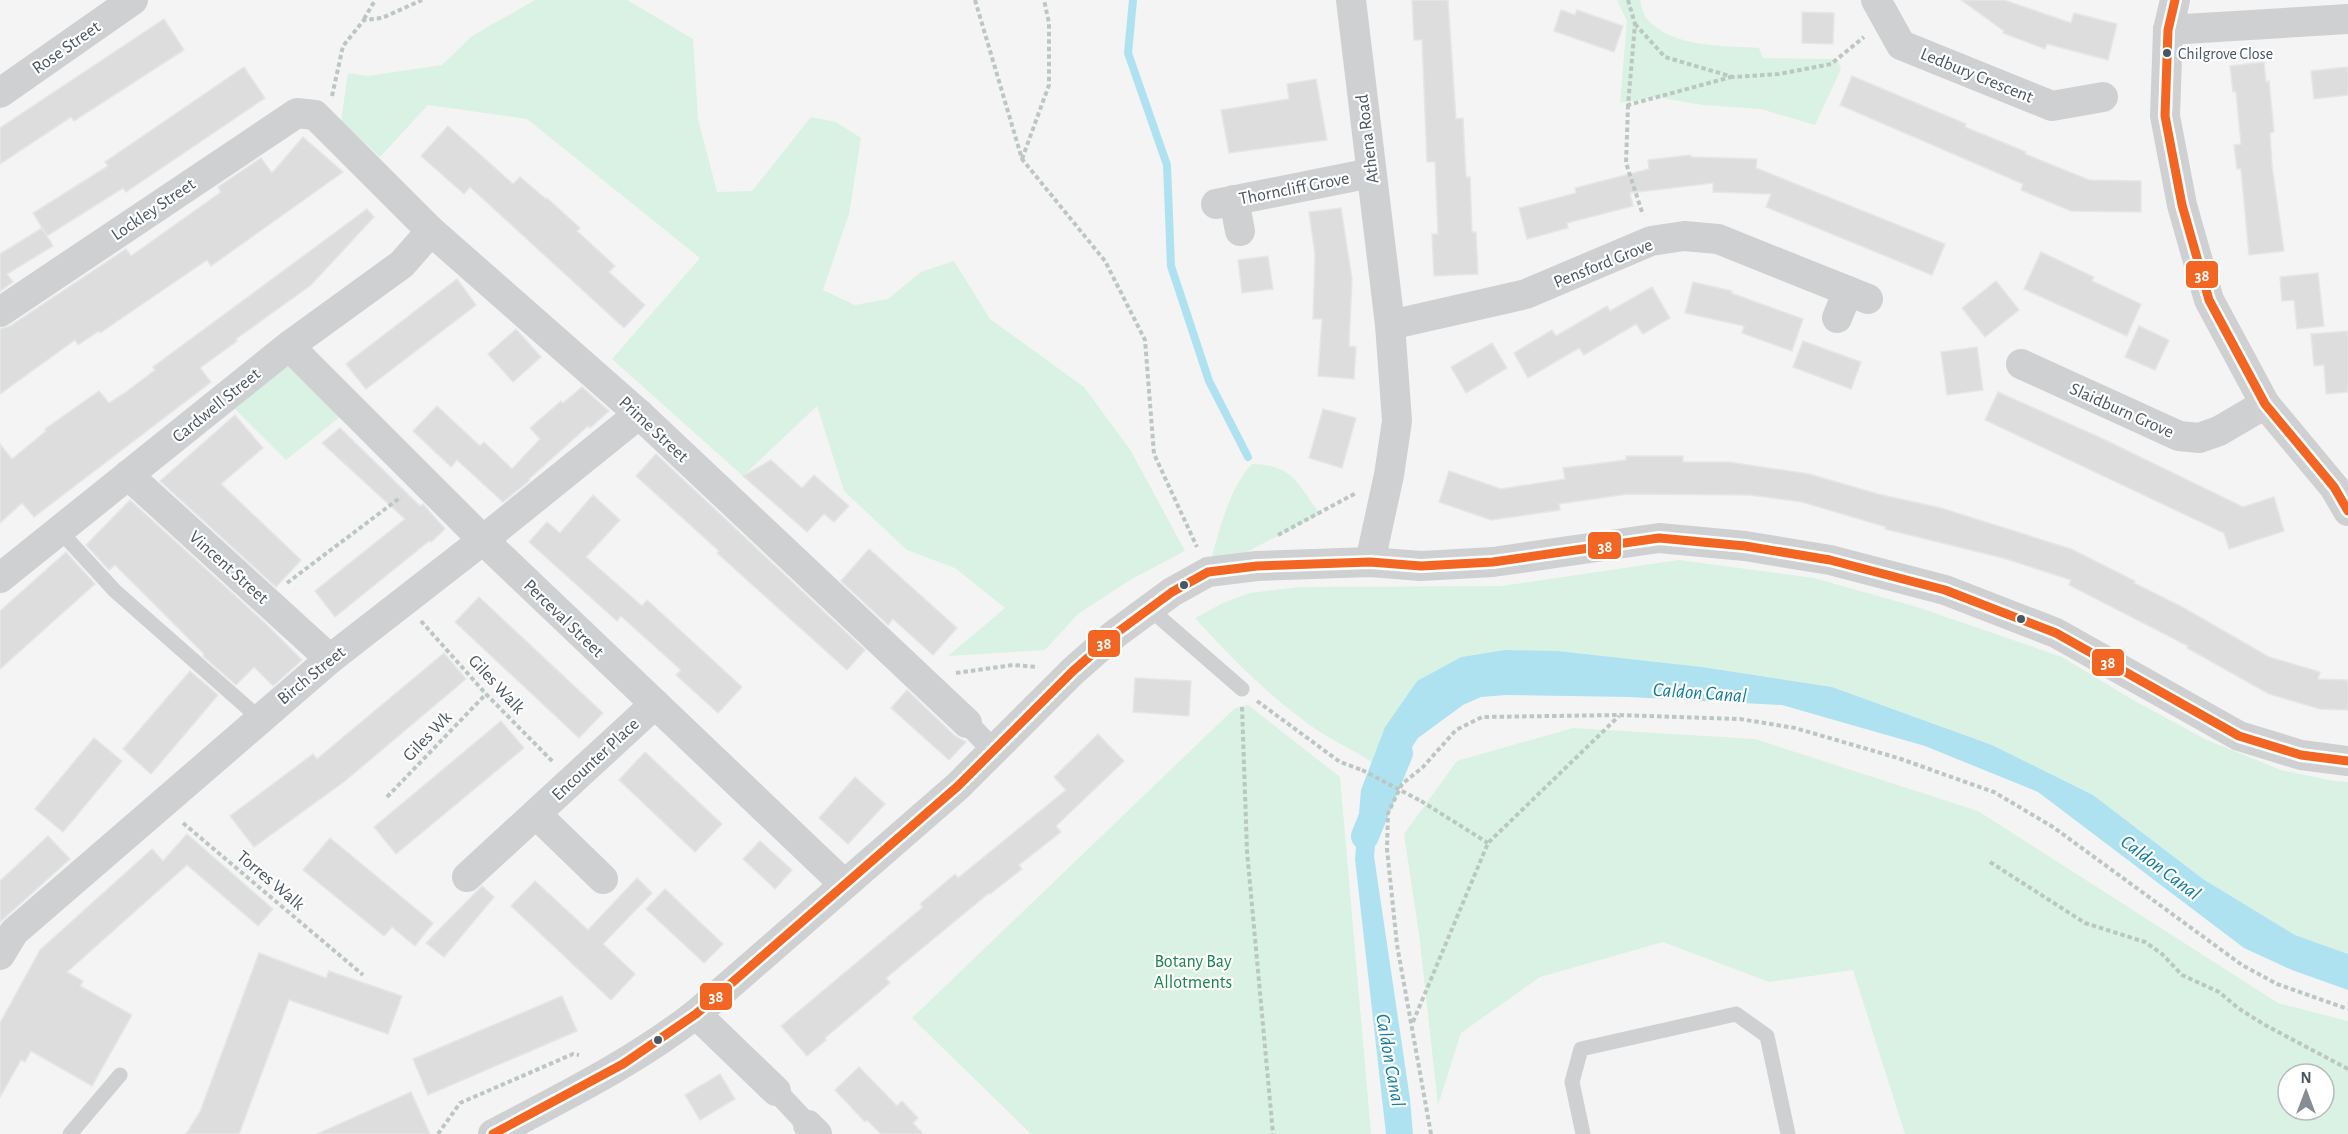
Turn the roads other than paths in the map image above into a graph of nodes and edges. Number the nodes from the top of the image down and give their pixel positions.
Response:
1 (133, 0) edge
2 (1351, 0) edge
3 (2175, 0) edge
4 (1880, 7) edge
5 (2348, 19) edge
6 (2168, 30) junction
7 (1, 91) edge
8 (2087, 108) dead end
9 (317, 120) joint
10 (1371, 172) junction
11 (431, 231) junction
12 (1240, 231) dead end
13 (1851, 303) dead end
14 (0, 312) edge
15 (1390, 325) junction
16 (289, 346) junction
17 (2040, 364) dead end
18 (2265, 404) junction
19 (639, 414) junction
20 (128, 475) junction
21 (2348, 511) edge
22 (59, 530) junction
23 (483, 540) junction
24 (1370, 562) junction
25 (0, 578) edge
26 (1150, 609) junction
27 (330, 659) junction
28 (1242, 689) road end
29 (655, 704) junction
30 (259, 718) junction
31 (967, 723) joint
32 (994, 751) junction
33 (2348, 761) edge
34 (536, 814) junction
35 (467, 877) dead end
36 (603, 879) dead end
37 (844, 884) junction
38 (0, 955) edge
39 (696, 1014) junction
40 (120, 1075) dead end
41 (776, 1091) joint
42 (812, 1129) edge
43 (70, 1134) edge
44 (493, 1134) edge
45 (1583, 1134) edge
46 (1788, 1134) edge

1 - 7 street, Rose Street
2 - 10 street, Athena Road
3 - 6 street
4 - 8 street, Ledbury Crescent
5 - 6 street
6 - 18 street
9 - 11 street, Prime Street
9 - 14 street, Lockley Street
10 - 12 street, Thorncliff Grove
10 - 15 street, Athena Road
11 - 16 street, Cardwell Street
11 - 19 street, Prime Street
13 - 15 street, Pensford Grove
15 - 24 street, Athena Road
16 - 20 street, Cardwell Street
16 - 23 street, Perceval Street
17 - 18 street, Slaidburn Grove
18 - 21 street
19 - 23 street, Birch Street
19 - 31 street, Prime Street
20 - 22 street, Cardwell Street
20 - 27 street, Vincent Street
22 - 25 street, Cardwell Street
22 - 30 lane
23 - 27 street, Birch Street
23 - 29 street, Perceval Street
24 - 26 street
24 - 33 street
26 - 28 lane
26 - 32 street
27 - 30 street, Birch Street
29 - 34 street, Encounter Place
29 - 37 street, Perceval Street
30 - 38 street, Birch Street
31 - 32 street, Prime Street
32 - 37 street
34 - 35 street, Encounter Place
34 - 36 street, Encounter Place
37 - 39 street
39 - 41 street
39 - 44 street
40 - 43 lane
41 - 42 street
45 - 46 lane

